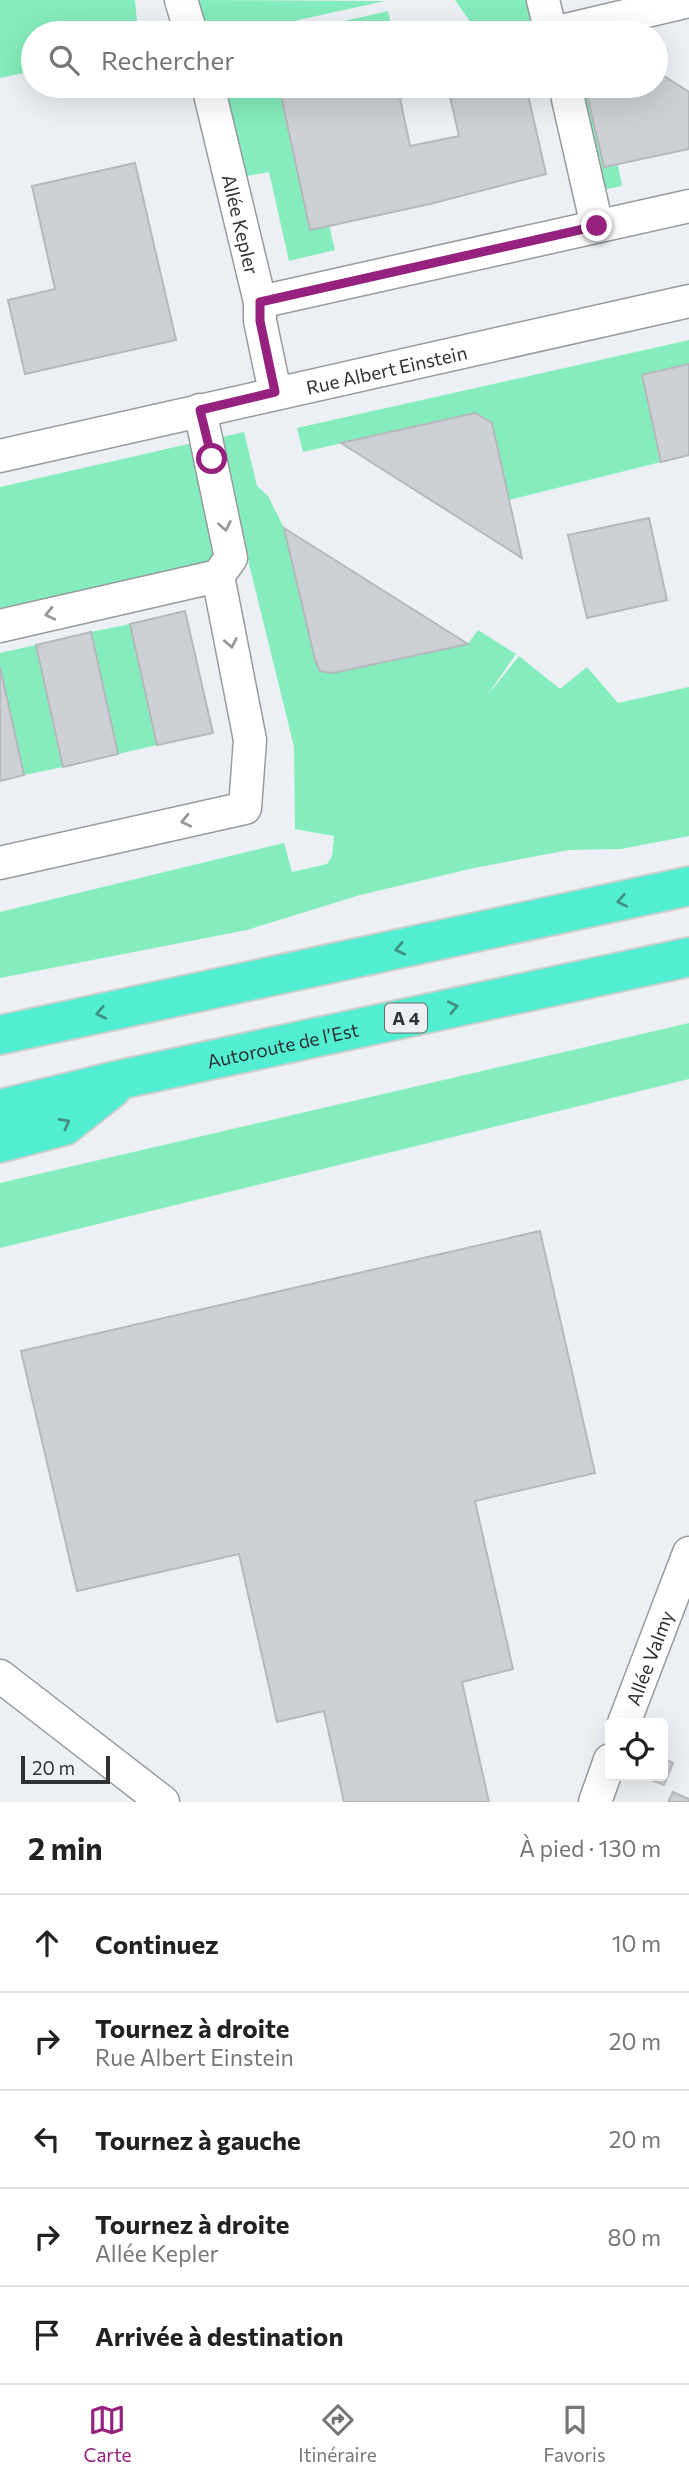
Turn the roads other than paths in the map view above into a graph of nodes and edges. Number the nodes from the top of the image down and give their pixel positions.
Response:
1 (181, 0) edge
2 (543, 0) edge
3 (689, 1) edge
4 (187, 21) edge
5 (549, 21) edge
6 (603, 21) edge
7 (211, 98) edge
8 (568, 98) edge
9 (689, 206) edge
10 (597, 226) junction
11 (689, 301) edge
12 (260, 302) junction
13 (275, 392) junction
14 (200, 410) junction
15 (1, 449) edge
16 (218, 576) junction
17 (0, 625) edge
18 (0, 863) edge
19 (689, 886) edge
20 (689, 957) edge
21 (0, 1035) edge
22 (123, 1079) junction
23 (0, 1109) edge
24 (0, 1143) edge
25 (689, 1553) edge
26 (0, 1676) edge
27 (626, 1718) edge
28 (605, 1774) edge
29 (163, 1802) edge
30 (595, 1802) edge

1 - 4 street
2 - 5 street
3 - 6 street
7 - 12 street, Allée Kepler
8 - 10 street
9 - 10 street
10 - 12 street
11 - 13 street, Rue Albert Einstein
12 - 13 street, Allée Kepler
13 - 14 street, Rue Albert Einstein
14 - 15 street, Rue Albert Einstein
14 -> 16 street
16 -> 17 street
16 -> 18 street
19 -> 21 highway
22 -> 20 highway, Autoroute de l’Est / A 4
22 - 23 highway, Autoroute de l’Est / A 4
24 -> 22 highway
25 - 27 street, Allée Valmy
26 - 29 street
28 - 30 street

